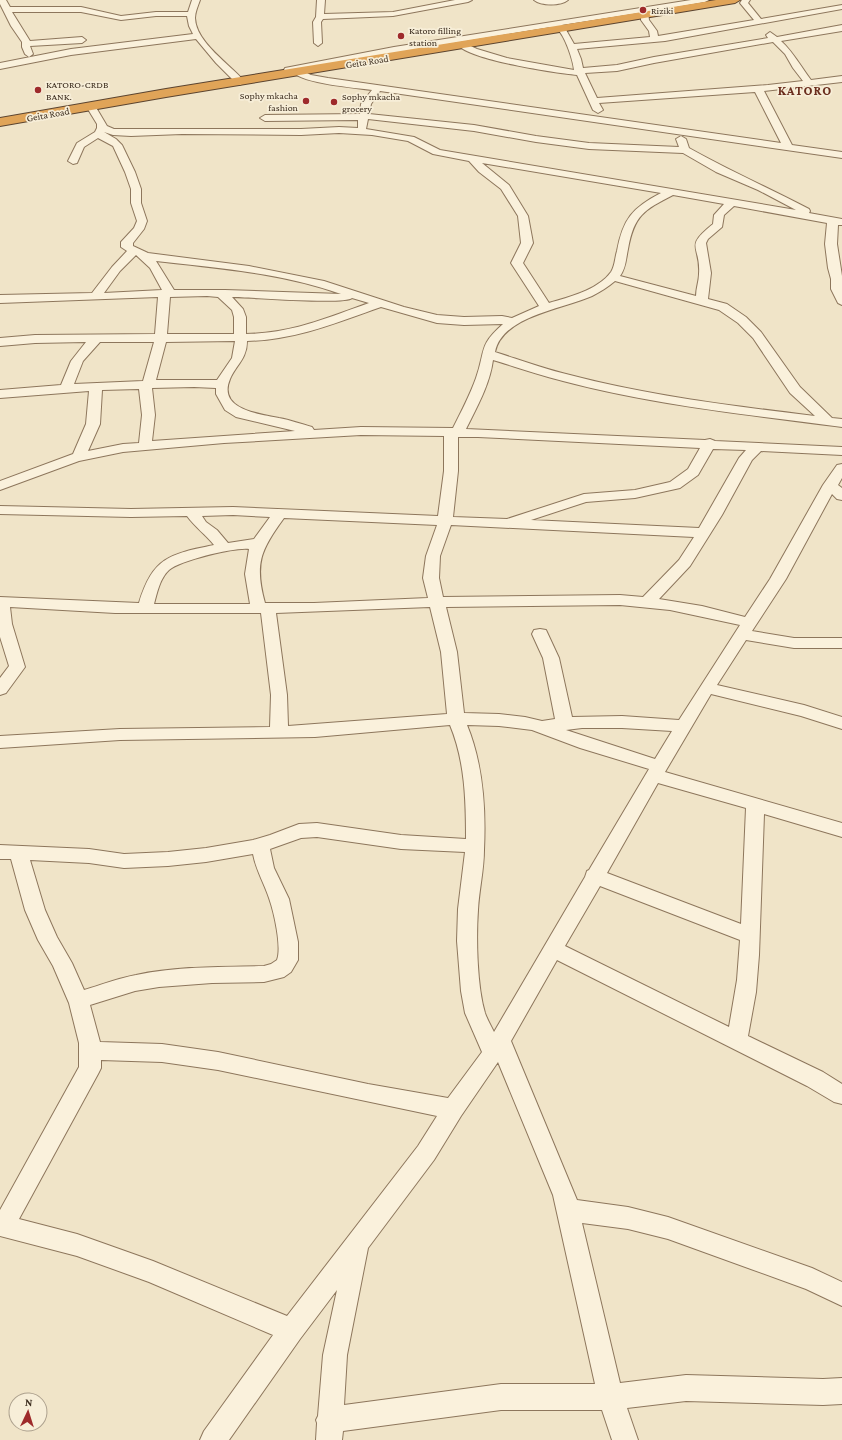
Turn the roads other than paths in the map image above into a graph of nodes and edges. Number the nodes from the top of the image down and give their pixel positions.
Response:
1 (2, 0) edge
2 (196, 0) edge
3 (321, 0) edge
4 (463, 0) edge
5 (468, 0) edge
6 (538, 0) edge
7 (564, 0) edge
8 (704, 0) edge
9 (735, 0) edge
10 (746, 0) edge
11 (685, 1) edge
12 (630, 4) dead end
13 (842, 7) edge
14 (5, 9) edge
15 (644, 12) junction
16 (192, 14) junction
17 (320, 17) junction
18 (758, 21) junction
19 (842, 28) edge
20 (559, 29) junction
21 (192, 30) junction
22 (120, 35) dead end
23 (91, 39) dead end
24 (775, 40) junction
25 (318, 42) dead end
26 (135, 43) junction
27 (26, 44) junction
28 (464, 47) junction
29 (571, 47) junction
30 (651, 48) junction
31 (32, 59) junction
32 (0, 66) edge
33 (297, 72) junction
34 (579, 72) junction
35 (308, 77) junction
36 (842, 79) edge
37 (238, 81) junction
38 (809, 83) junction
39 (378, 88) junction
40 (758, 88) junction
41 (593, 101) junction
42 (91, 106) junction
43 (364, 116) junction
44 (265, 118) dead end
45 (601, 120) junction
46 (0, 122) edge
47 (100, 131) junction
48 (361, 131) junction
49 (681, 131) junction
50 (788, 147) junction
51 (685, 150) junction
52 (842, 155) edge
53 (473, 159) junction
54 (73, 161) dead end
55 (670, 192) junction
56 (731, 203) junction
57 (819, 218) junction
58 (837, 221) edge
59 (135, 250) junction
60 (145, 256) junction
61 (613, 277) junction
62 (167, 294) junction
63 (222, 294) junction
64 (96, 296) junction
65 (362, 297) junction
66 (0, 298) edge
67 (702, 301) junction
68 (842, 301) edge
69 (382, 303) junction
70 (545, 307) junction
71 (513, 322) junction
72 (241, 337) junction
73 (96, 338) junction
74 (160, 338) junction
75 (0, 342) edge
76 (488, 354) junction
77 (222, 384) junction
78 (147, 385) junction
79 (96, 387) junction
80 (67, 388) junction
81 (0, 394) edge
82 (828, 421) junction
83 (842, 423) edge
84 (455, 432) junction
85 (314, 434) junction
86 (710, 443) junction
87 (145, 445) junction
88 (759, 446) junction
89 (842, 450) edge
90 (79, 457) junction
91 (842, 468) edge
92 (0, 486) edge
93 (836, 491) edge
94 (0, 510) edge
95 (190, 512) junction
96 (280, 513) junction
97 (445, 522) junction
98 (504, 524) junction
99 (704, 533) junction
100 (259, 542) junction
101 (224, 548) junction
102 (648, 601) junction
103 (1, 602) edge
104 (438, 602) junction
105 (145, 608) junction
106 (263, 608) junction
107 (747, 628) junction
108 (540, 634) dead end
109 (842, 643) edge
110 (708, 688) junction
111 (0, 689) edge
112 (456, 719) junction
113 (842, 723) edge
114 (565, 724) junction
115 (684, 726) junction
116 (540, 727) junction
117 (279, 732) junction
118 (0, 742) edge
119 (656, 770) junction
120 (755, 805) junction
121 (842, 830) edge
122 (260, 845) junction
123 (475, 846) junction
124 (9, 852) edge
125 (594, 876) junction
126 (750, 936) junction
127 (553, 948) junction
128 (78, 1000) junction
129 (737, 1040) junction
130 (496, 1047) junction
131 (90, 1051) junction
132 (842, 1095) edge
133 (453, 1110) junction
134 (568, 1210) junction
135 (1, 1226) edge
136 (358, 1242) junction
137 (842, 1294) edge
138 (291, 1330) junction
139 (842, 1391) edge
140 (611, 1397) junction
141 (329, 1430) edge
142 (213, 1440) edge
143 (625, 1440) edge

1 - 14 street
2 - 16 street
3 - 17 street
4 - 5 street
4 - 17 street
6 - 7 street
8 - 11 street
9 - 15 highway, Geita Road
10 - 18 street
11 - 15 street
12 - 15 street
13 - 18 street
14 - 16 street
14 - 27 street
15 - 20 highway, Geita Road
15 - 30 street
16 - 21 street
17 - 25 street
18 - 24 street
18 - 30 street
19 - 24 street
20 - 28 highway, Geita Road
20 - 29 street
20 - 37 street
21 - 26 street
21 - 37 street
22 - 26 street
23 - 27 street
24 - 30 street
24 - 38 street
26 - 31 street
27 - 31 street
28 - 33 highway, Geita Road
28 - 34 street
28 - 35 street
29 - 30 street
29 - 34 street
30 - 34 street
31 - 32 street
33 - 35 street
33 - 37 highway, Geita Road
34 - 41 street
35 - 39 street
36 - 38 street
37 - 42 highway, Geita Road
38 - 40 street
39 - 43 street
39 - 45 street
40 - 41 street
40 - 50 street
41 - 45 street
42 - 46 highway, Geita Road
42 - 47 street
43 - 44 street
43 - 48 street
43 - 51 street
45 - 49 street
47 - 48 street
47 - 54 street
47 - 59 street
48 - 53 street
49 - 50 street
49 - 51 street
50 - 52 street
51 - 57 street
53 - 55 street
53 - 70 street
55 - 56 street
55 - 61 street
56 - 57 street
56 - 67 street
57 - 58 street
58 - 68 street
59 - 60 street
59 - 64 street
60 - 62 street
60 - 65 street
61 - 67 street
61 - 70 street
62 - 63 street
62 - 64 street
62 - 74 street
63 - 65 street
63 - 72 street
64 - 66 street
65 - 69 street
67 - 82 street
69 - 71 street
69 - 72 street
70 - 71 street
71 - 76 street
72 - 74 street
72 - 77 street
73 - 74 street
73 - 75 street
73 - 80 street
74 - 78 street
76 - 82 street
76 - 84 street
77 - 78 street
77 - 85 street
78 - 79 street
78 - 87 street
79 - 80 street
79 - 90 street
80 - 81 street
82 - 83 street
84 - 85 street
84 - 86 street
84 - 97 street
85 - 87 street
86 - 88 street
86 - 98 street
87 - 90 street
88 - 89 street
88 - 99 street
90 - 92 street
91 - 93 street
93 - 107 street
94 - 95 street
95 - 96 street
95 - 101 street
96 - 97 street
96 - 100 street
97 - 98 street
97 - 104 street
98 - 99 street
99 - 102 street
100 - 101 street
100 - 106 street
101 - 105 street
102 - 104 street
102 - 107 street
103 - 105 street
103 - 111 street
104 - 106 street
104 - 112 street
105 - 106 street
106 - 117 street
107 - 109 street
107 - 110 street
108 - 114 street
110 - 113 street
110 - 115 street
112 - 116 street
112 - 117 street
112 - 123 street
114 - 115 street
114 - 116 street
115 - 119 street
116 - 119 street
117 - 118 street
119 - 120 street
119 - 125 street
120 - 121 street
120 - 126 street
122 - 123 street
122 - 124 street
122 - 128 street
123 - 130 street
124 - 128 street
125 - 126 street
125 - 127 street
126 - 129 street
127 - 129 street
127 - 130 street
128 - 131 street
129 - 132 street
130 - 133 street
130 - 134 street
131 - 133 street
131 - 135 street
133 - 136 street
134 - 137 street
134 - 140 street
135 - 138 street
136 - 138 street
136 - 141 street
138 - 142 street
139 - 140 street
140 - 141 street
140 - 143 street

